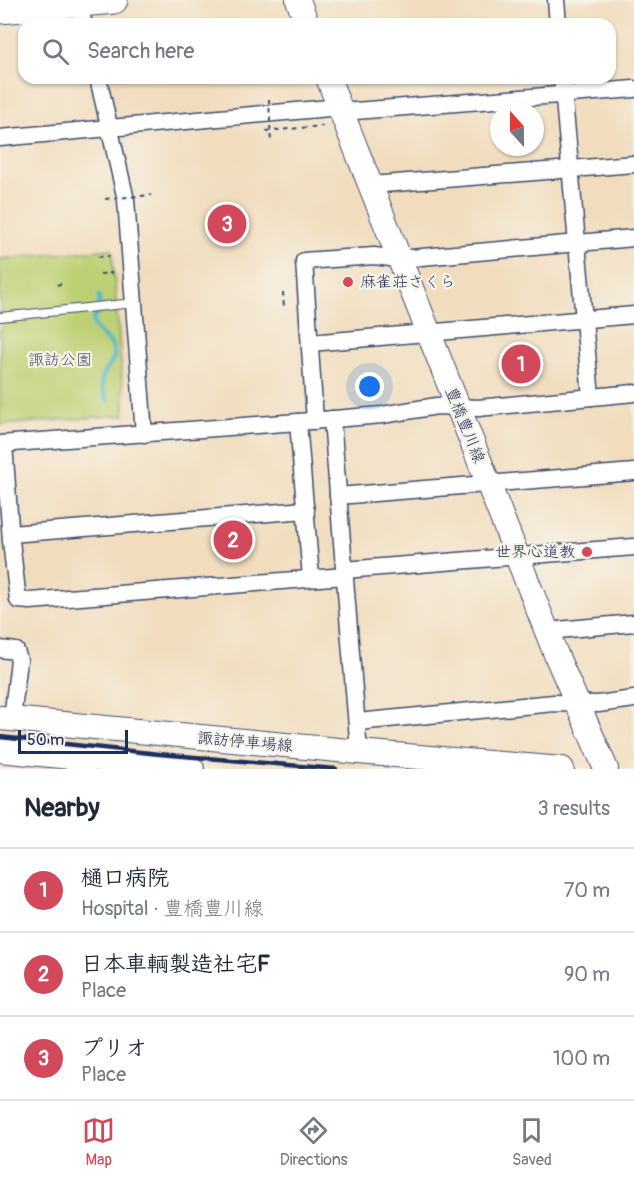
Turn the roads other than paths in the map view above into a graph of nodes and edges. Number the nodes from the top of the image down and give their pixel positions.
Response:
1 (114, 0) edge
2 (298, 0) edge
3 (556, 0) edge
4 (80, 9) edge
5 (0, 10) edge
6 (305, 18) edge
7 (558, 18) edge
8 (99, 84) edge
9 (331, 84) edge
10 (563, 86) edge
11 (634, 89) edge
12 (341, 109) junction
13 (109, 127) junction
14 (0, 138) edge
15 (634, 164) edge
16 (569, 168) junction
17 (371, 185) junction
18 (634, 238) edge
19 (576, 242) junction
20 (399, 259) junction
21 (135, 303) junction
22 (634, 315) edge
23 (0, 317) edge
24 (583, 320) junction
25 (429, 333) junction
26 (310, 343) junction
27 (634, 393) edge
28 (591, 397) junction
29 (458, 408) junction
30 (323, 420) junction
31 (298, 422) junction
32 (144, 434) junction
33 (2, 444) edge
34 (634, 472) edge
35 (488, 484) junction
36 (338, 496) junction
37 (306, 510) junction
38 (7, 539) edge
39 (634, 547) edge
40 (517, 556) junction
41 (345, 573) junction
42 (310, 578) junction
43 (634, 623) edge
44 (547, 631) junction
45 (0, 649) edge
46 (634, 699) edge
47 (576, 703) junction
48 (6, 718) edge
49 (357, 722) junction
50 (0, 750) edge
51 (359, 753) junction
52 (127, 766) edge
53 (192, 769) edge
54 (562, 769) edge
55 (606, 769) edge

1 - 4 main road
2 - 6 main road
3 - 7 street
4 - 5 main road
8 - 13 street
9 - 12 main road, 豊橋豊川線
10 - 11 street
10 - 12 street
10 - 16 street
12 - 13 street
12 - 17 main road, 豊橋豊川線
13 - 14 street
13 - 21 street
15 - 16 street
16 - 17 street
16 - 19 street
17 - 20 main road, 豊橋豊川線
18 - 19 street
19 - 20 street
19 - 24 street
20 - 25 main road, 豊橋豊川線
20 - 26 street
21 - 23 lane
21 - 32 street
22 - 24 street
24 - 25 street
24 - 28 street
25 - 26 street
25 - 29 main road, 豊橋豊川線
26 - 30 street
27 - 28 street
28 - 29 street
29 - 30 street
29 - 35 main road, 豊橋豊川線
30 - 31 street
30 - 36 street
31 - 32 street
31 - 37 street
32 - 33 street
33 - 38 street
34 - 35 street
35 - 36 street
35 - 40 main road, 豊橋豊川線
36 - 41 street
37 - 38 street
37 - 42 street
38 - 42 street
39 - 40 street
40 - 41 street
40 - 44 main road, 豊橋豊川線
41 - 42 street
41 - 49 street
43 - 44 street
44 - 47 main road, 豊橋豊川線
45 - 48 street
46 - 47 street
47 - 49 street
47 - 55 main road, 豊橋豊川線
48 - 51 main road, 諏訪停車場線
49 - 51 street
50 - 52 main road, 諏訪停車場線
51 - 54 main road, 諏訪停車場線
52 - 53 main road, 諏訪停車場線

